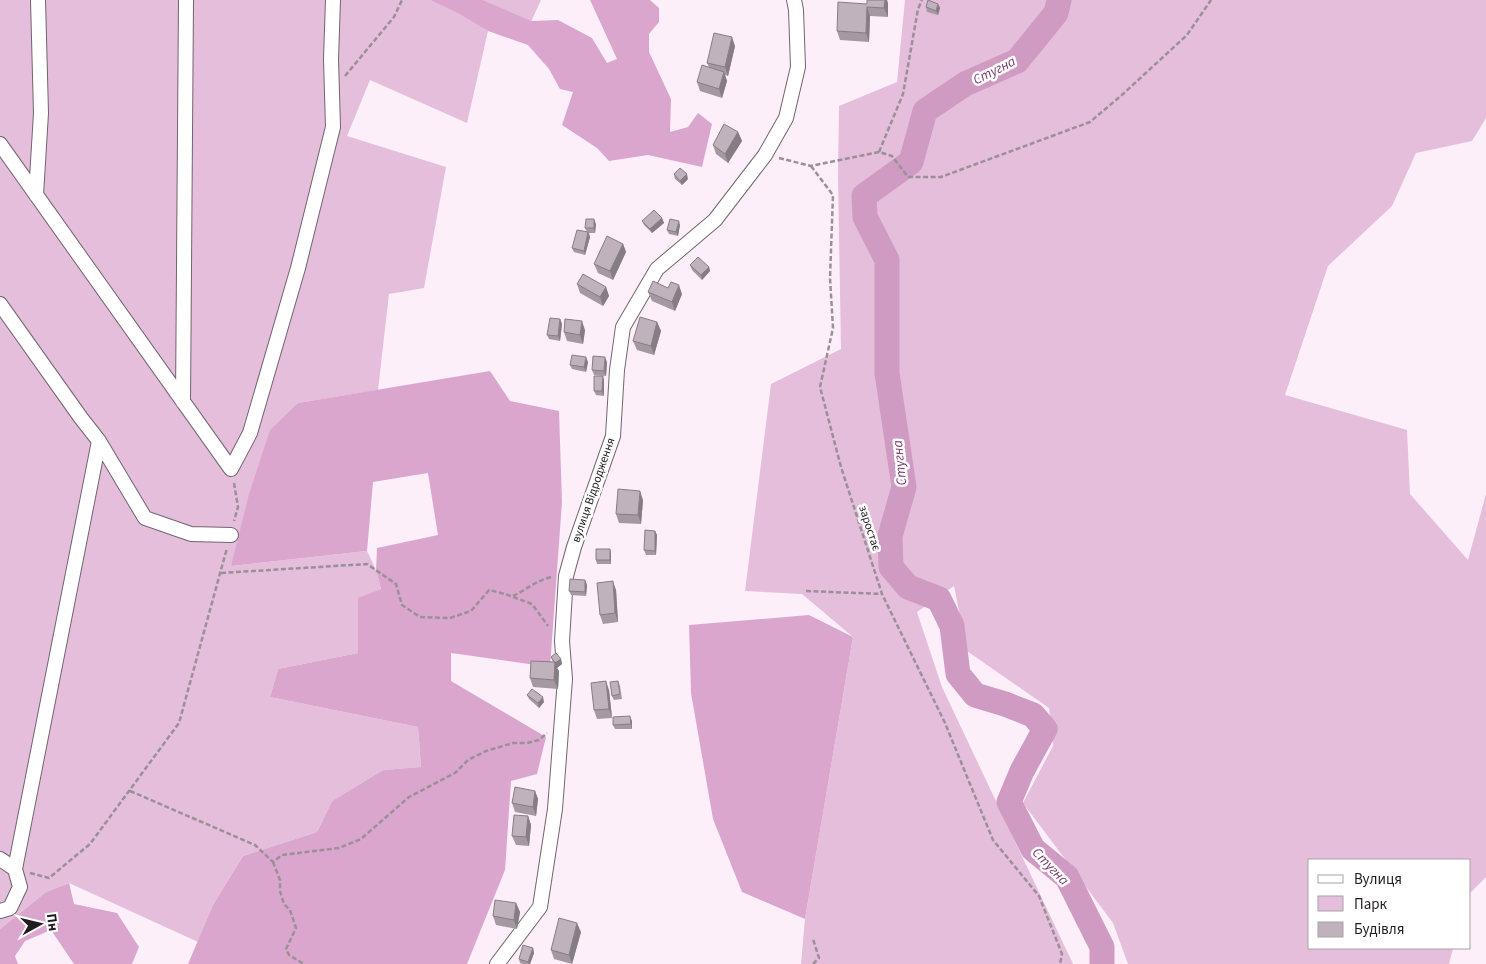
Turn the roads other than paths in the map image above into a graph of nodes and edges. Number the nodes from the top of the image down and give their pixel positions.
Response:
1 (38, 0) edge
2 (186, 0) edge
3 (332, 0) edge
4 (794, 0) edge
5 (0, 144) edge
6 (36, 195) junction
7 (0, 304) edge
8 (183, 402) junction
9 (99, 441) junction
10 (231, 534) road end
11 (0, 859) edge
12 (15, 869) junction
13 (0, 911) edge
14 (497, 964) edge

1 - 6 street
2 - 8 street
3 - 8 street
4 - 14 street, вулиця Відродження
5 - 6 street
6 - 8 street
7 - 9 street
9 - 10 street
9 - 12 street
11 - 12 street
12 - 13 street

